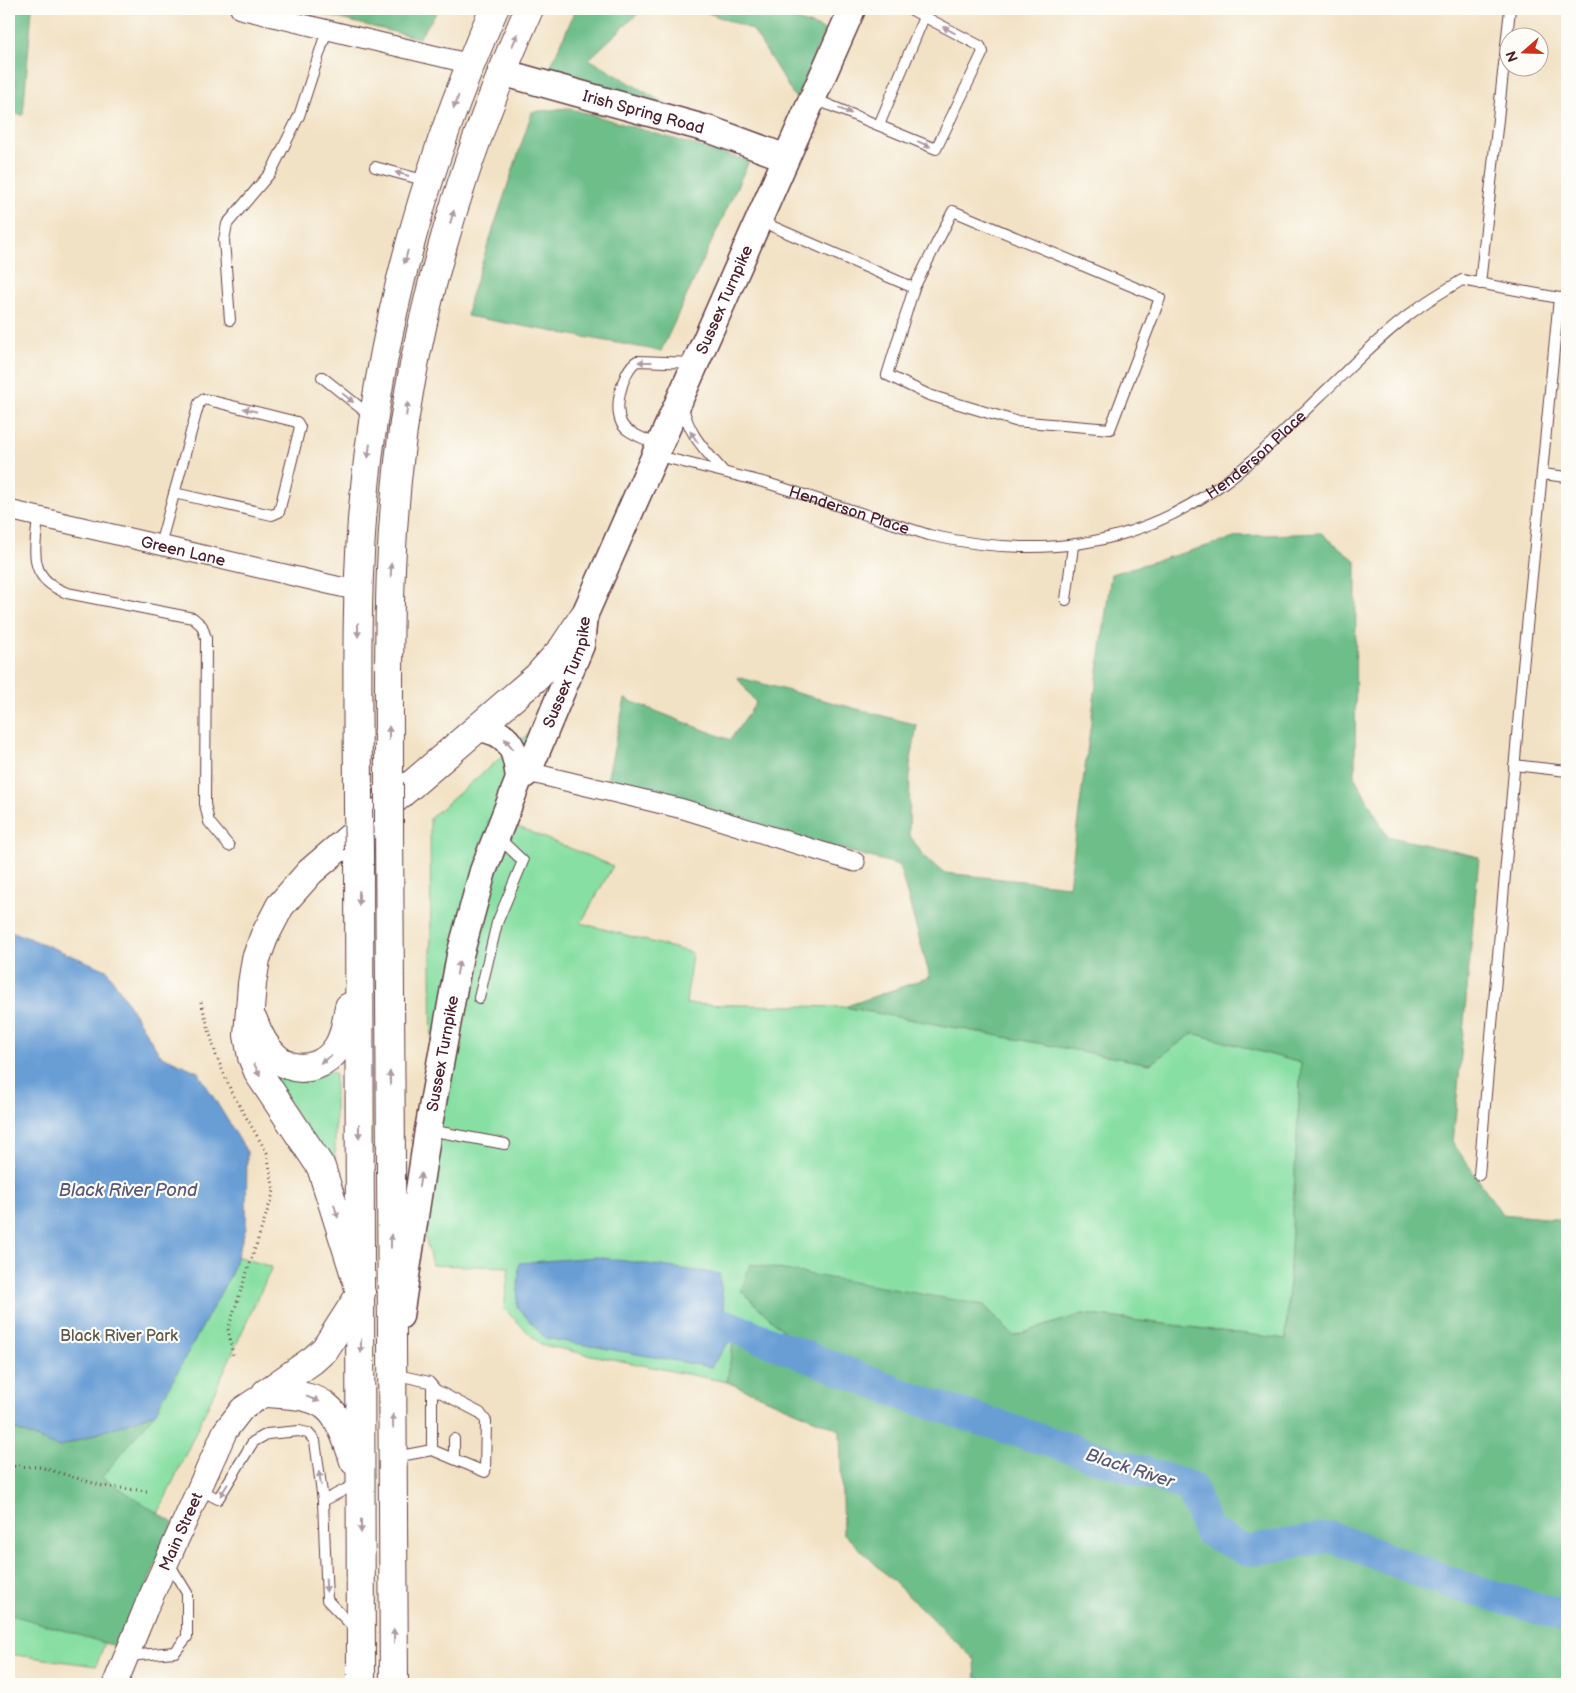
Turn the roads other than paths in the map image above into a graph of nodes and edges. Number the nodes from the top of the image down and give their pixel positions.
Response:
1 (240, 9) edge
2 (494, 9) edge
3 (529, 9) edge
4 (852, 9) edge
5 (910, 9) edge
6 (1510, 9) edge
7 (924, 17) junction
8 (327, 30) junction
9 (470, 64) junction
10 (501, 72) junction
11 (811, 97) junction
12 (879, 125) junction
13 (784, 157) junction
14 (375, 167) dead end
15 (428, 181) junction
16 (757, 219) junction
17 (1480, 284) junction
18 (914, 288) junction
19 (1563, 297) edge
20 (230, 320) dead end
21 (694, 363) junction
22 (322, 377) dead end
23 (681, 394) junction
24 (373, 418) junction
25 (656, 450) junction
26 (724, 472) junction
27 (1542, 474) junction
28 (1567, 477) edge
29 (174, 492) junction
30 (9, 510) edge
31 (38, 517) junction
32 (160, 545) junction
33 (1073, 546) junction
34 (358, 591) junction
35 (1066, 600) dead end
36 (584, 616) junction
37 (478, 728) junction
38 (1514, 766) junction
39 (1567, 771) edge
40 (524, 775) junction
41 (497, 836) junction
42 (229, 846) dead end
43 (855, 862) dead end
44 (359, 948) junction
45 (479, 998) dead end
46 (250, 1006) junction
47 (428, 1130) junction
48 (505, 1144) dead end
49 (1479, 1175) dead end
50 (361, 1292) junction
51 (393, 1370) junction
52 (432, 1386) junction
53 (266, 1393) junction
54 (456, 1400) junction
55 (455, 1412) dead end
56 (454, 1439) dead end
57 (432, 1450) junction
58 (394, 1457) junction
59 (454, 1458) junction
60 (361, 1481) junction
61 (199, 1489) junction
62 (323, 1501) junction
63 (167, 1561) junction
64 (361, 1635) junction
65 (126, 1656) junction
66 (115, 1684) edge
67 (362, 1684) edge
68 (394, 1684) edge

1 - 8 street
2 - 9 highway
10 -> 3 highway
4 - 11 main road, Sussex Turnpike
5 - 7 lane
6 - 17 lane
7 - 12 lane
12 -> 7 lane
8 - 9 street
8 - 20 lane
9 -> 15 highway
10 - 13 main road, Irish Spring Road
51 -> 10 highway, bridge
11 -> 12 lane
11 - 13 main road, Sussex Turnpike
13 - 16 main road, Sussex Turnpike
15 -> 14 lane
15 -> 24 highway
16 - 18 lane
16 - 21 main road, Sussex Turnpike
17 - 19 lane, Henderson Place
17 - 33 lane, Henderson Place
18 - 18 lane
19 - 27 lane
21 - 23 main road, Sussex Turnpike
21 -> 25 lane, Henderson Place
22 -> 24 lane
23 - 25 main road, Sussex Turnpike
26 -> 23 lane
24 -> 34 highway
25 - 26 lane, Henderson Place
25 - 36 main road, Sussex Turnpike
26 - 33 lane, Henderson Place
27 - 28 lane
27 - 38 lane
29 -> 29 lane
29 - 32 lane
30 - 31 street, Green Lane
31 - 32 street, Green Lane
31 - 42 lane
32 - 34 street, Green Lane
33 - 35 lane
34 -> 44 highway, bridge
36 - 37 highway
36 - 40 main road, Sussex Turnpike
40 -> 37 main road
37 - 46 highway
38 - 39 lane
38 - 49 lane
40 - 41 main road, Sussex Turnpike
40 - 43 street
41 - 45 lane
47 -> 41 main road, Sussex Turnpike
44 -> 46 highway
44 -> 50 highway
46 -> 50 highway
47 - 48 lane
51 -> 47 main road, Sussex Turnpike
50 - 53 highway
50 -> 60 highway
51 - 52 lane
58 -> 51 highway
52 - 54 lane
52 - 57 lane
53 -> 60 highway
53 - 61 street, Main Street
54 - 55 lane
54 - 59 lane
56 - 59 lane
57 - 58 lane
57 - 59 lane
68 -> 58 highway
60 - 62 lane
60 -> 64 highway
62 -> 61 lane
61 - 63 street, Main Street
62 -> 64 lane
63 - 65 street, Main Street
63 - 65 lane
64 - 67 highway
65 - 66 street, Main Street

